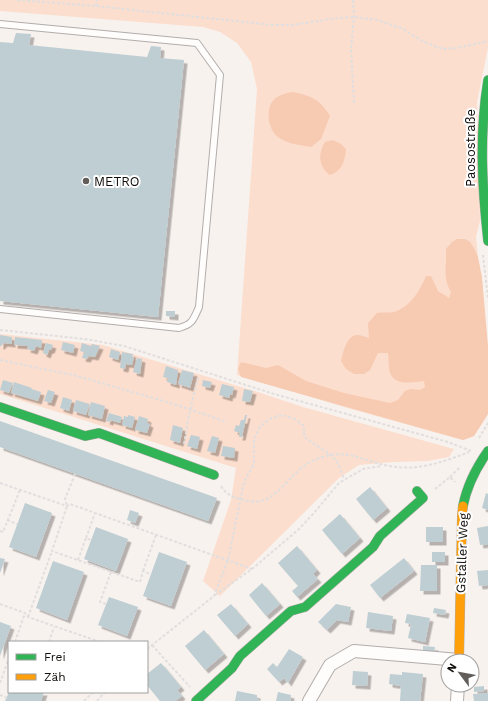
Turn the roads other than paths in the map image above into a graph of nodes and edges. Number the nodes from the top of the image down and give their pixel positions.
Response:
1 (0, 24) edge
2 (488, 80) edge
3 (487, 232) edge
4 (488, 241) edge
5 (0, 309) edge
6 (0, 407) edge
7 (488, 451) edge
8 (214, 475) road end
9 (420, 494) road end
10 (459, 653) edge
11 (440, 659) edge
12 (197, 700) edge
13 (309, 701) edge

1 - 5 lane
2 - 3 street, Paosostraße
3 - 4 street, Paosostraße
6 - 8 street
7 - 10 street, Gstaller Weg
9 - 12 street
11 - 13 street

